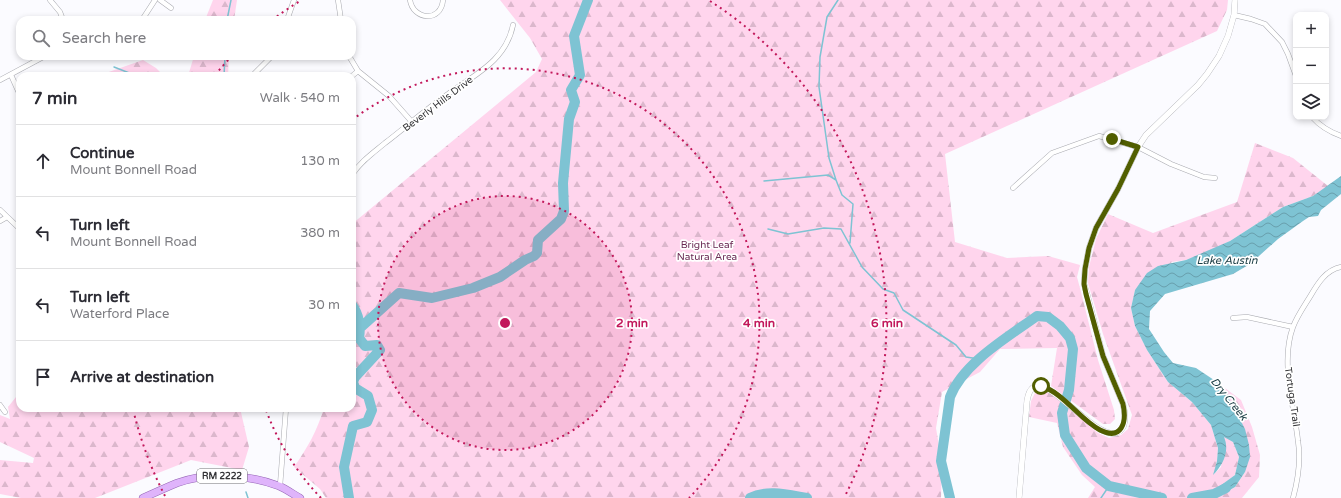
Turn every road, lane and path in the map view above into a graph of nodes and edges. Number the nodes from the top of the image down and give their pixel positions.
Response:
1 (50, 0) edge
2 (155, 0) edge
3 (160, 0) edge
4 (294, 0) edge
5 (338, 0) edge
6 (410, 0) edge
7 (443, 0) edge
8 (1235, 0) edge
9 (171, 8) dead end
10 (1234, 15) junction
11 (62, 16) edge
12 (145, 16) edge
13 (288, 16) edge
14 (340, 16) edge
15 (513, 25) dead end
16 (38, 60) edge
17 (268, 60) edge
18 (351, 60) edge
19 (1293, 68) edge
20 (358, 71) joint
21 (16, 72) edge
22 (16, 72) edge
23 (256, 72) edge
24 (11, 75) junction
25 (0, 80) edge
26 (16, 86) edge
27 (1315, 120) edge
28 (412, 122) junction
29 (1341, 136) edge
30 (1138, 147) junction
31 (356, 170) edge
32 (1215, 178) dead end
33 (1013, 188) dead end
34 (0, 210) edge
35 (7, 217) junction
36 (0, 221) edge
37 (16, 225) edge
38 (1341, 267) edge
39 (1233, 318) dead end
40 (1293, 327) junction
41 (0, 405) edge
42 (5, 412) dead end
43 (286, 412) edge
44 (280, 486) junction
45 (143, 498) edge
46 (300, 498) edge
47 (1019, 498) edge
48 (1293, 498) edge

1 - 11 street
2 - 12 street
3 - 9 street
4 - 13 street
5 - 14 street
6 - 7 street
8 - 10 street
10 - 19 street
10 - 30 street
15 - 28 street, Beverly Hills Drive
16 - 21 street
17 - 23 street
18 - 20 street
20 - 28 street
22 - 24 street
24 - 25 street
24 - 26 street
27 - 29 street
28 - 31 street, Beverly Hills Drive
30 - 32 street
30 - 33 street
30 - 47 street
34 - 35 street
35 - 36 street
35 - 37 street
38 - 40 street, Tortuga Trail
39 - 40 street
40 - 48 street, Tortuga Trail
41 - 42 street
43 - 44 street
44 - 45 main road, RM 2222
44 - 46 main road, RM 2222

